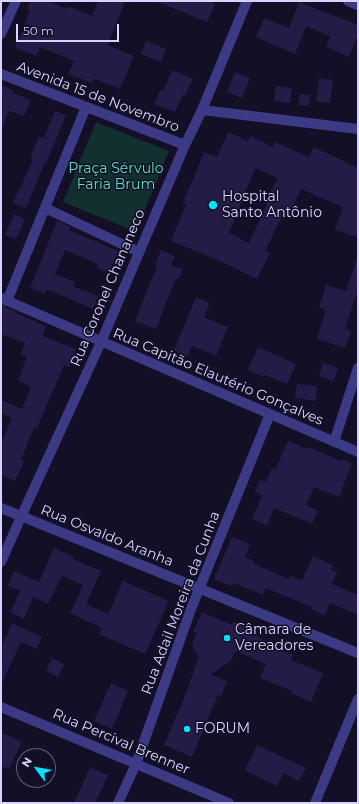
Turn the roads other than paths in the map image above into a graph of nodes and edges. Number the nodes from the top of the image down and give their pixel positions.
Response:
1 (16, 1) edge
2 (247, 1) edge
3 (348, 1) edge
4 (358, 5) edge
5 (1, 34) edge
6 (1, 74) edge
7 (86, 107) junction
8 (202, 110) junction
9 (358, 129) edge
10 (185, 145) junction
11 (45, 208) junction
12 (139, 252) junction
13 (4, 300) edge
14 (101, 342) junction
15 (358, 368) edge
16 (270, 414) junction
17 (334, 442) junction
18 (358, 452) edge
19 (1, 508) edge
20 (21, 516) junction
21 (1, 562) edge
22 (199, 589) junction
23 (358, 653) edge
24 (358, 699) edge
25 (1, 706) edge
26 (136, 764) junction
27 (118, 803) edge
28 (229, 803) edge
29 (315, 803) edge

1 - 5 street
2 - 8 street, Rua Coronel Chananeco
3 - 4 street
6 - 7 street, Avenida 15 de Novembro
7 - 10 street, Avenida 15 de Novembro
7 - 11 street
8 - 9 street
8 - 10 street, Rua Coronel Chananeco
10 - 12 street, Rua Coronel Chananeco
11 - 12 street
11 - 13 street
12 - 14 street, Rua Coronel Chananeco
13 - 14 street, Rua Capitão Elautério Gonçalves
14 - 16 street, Rua Capitão Elautério Gonçalves
14 - 20 street, Rua Coronel Chananeco
15 - 17 street
16 - 17 street, Rua Capitão Elautério Gonçalves
16 - 22 street, Rua Adail Moreira da Cunha
17 - 18 street, Rua Capitão Elautério Gonçalves
19 - 20 street, Rua Osvaldo Aranha
20 - 21 street, Rua Coronel Chananeco
20 - 22 street, Rua Osvaldo Aranha
22 - 23 street, Rua Osvaldo Aranha
22 - 26 street, Rua Adail Moreira da Cunha
24 - 29 street
25 - 26 street, Rua Percival Brenner
26 - 27 street, Rua Adail Moreira da Cunha
26 - 28 street, Rua Percival Brenner

